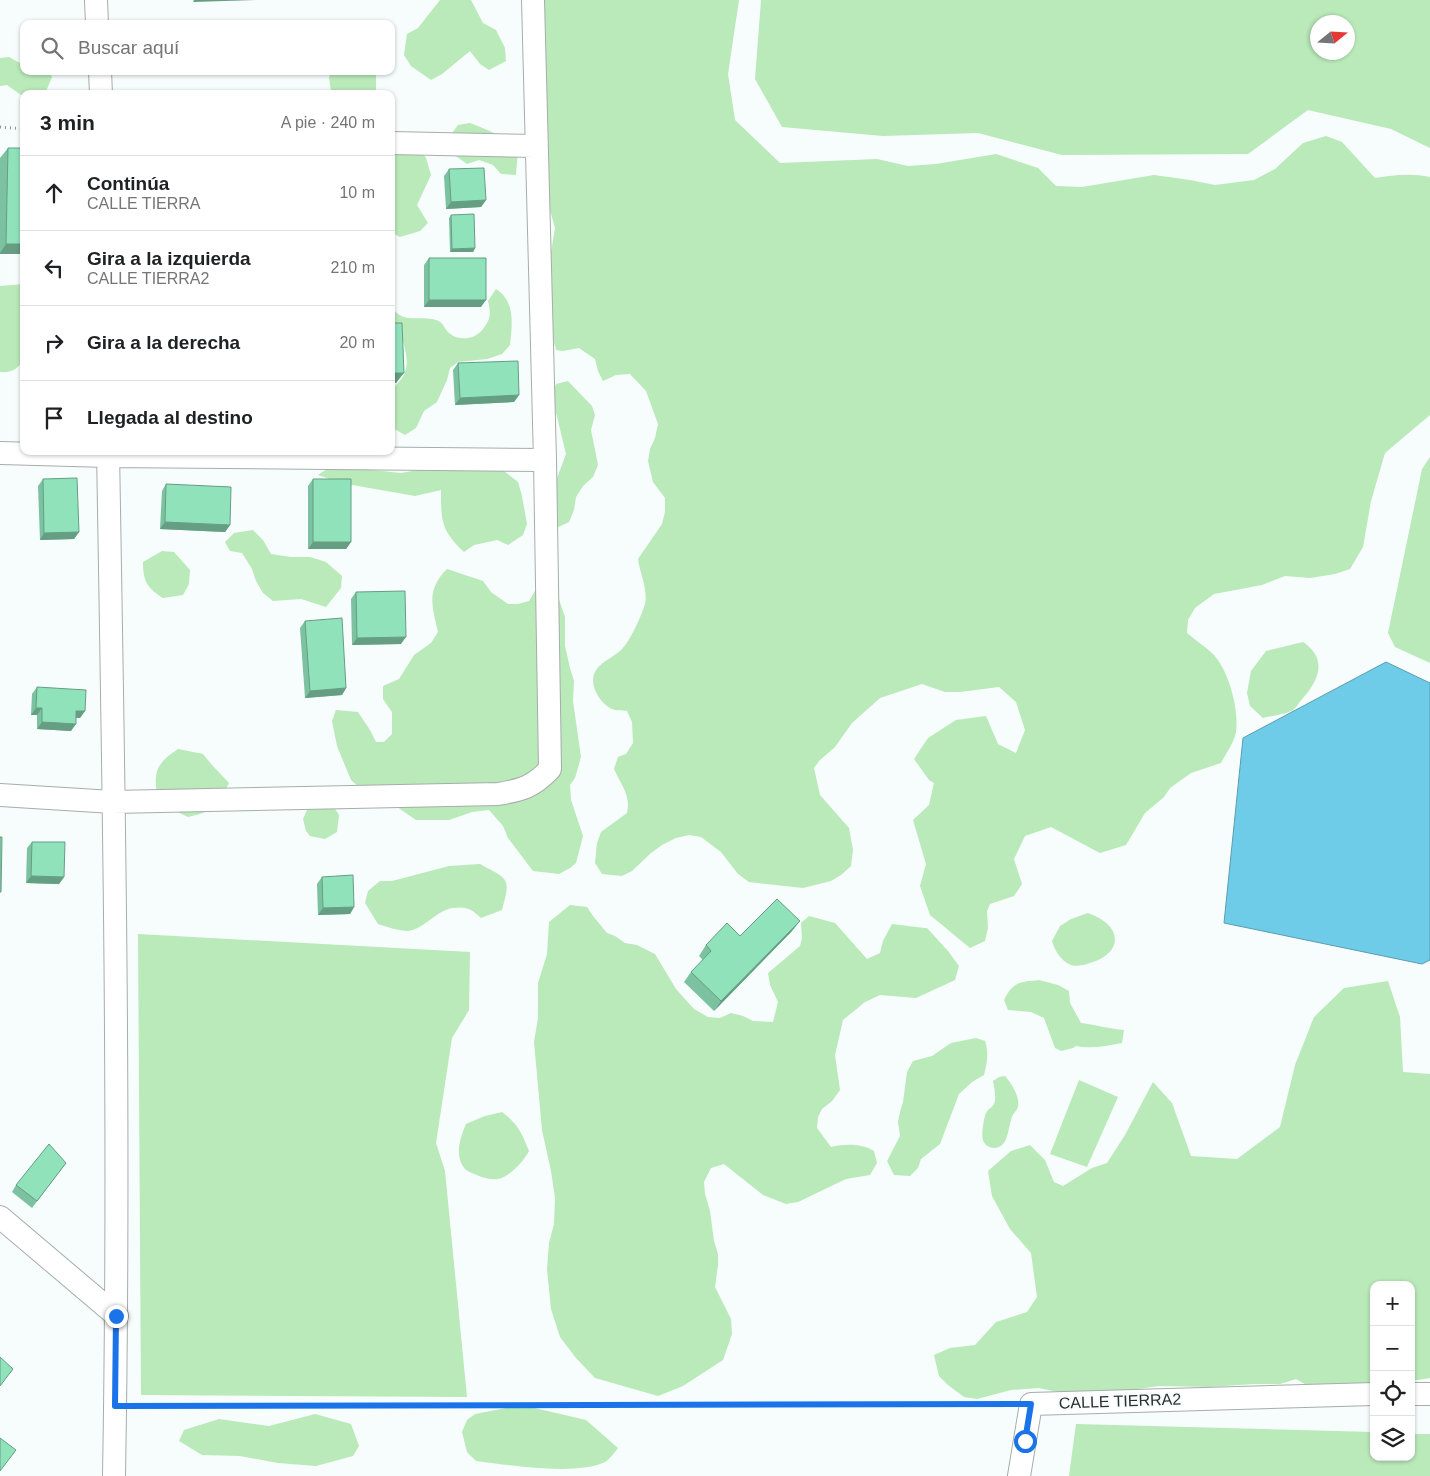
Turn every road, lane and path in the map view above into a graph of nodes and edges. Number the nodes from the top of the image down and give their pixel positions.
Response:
1 (96, 0) edge
2 (532, 0) edge
3 (97, 20) edge
4 (100, 75) edge
5 (101, 90) edge
6 (0, 127) edge
7 (20, 129) edge
8 (395, 143) edge
9 (536, 146) junction
10 (0, 453) edge
11 (20, 453) edge
12 (108, 455) edge
13 (181, 455) edge
14 (545, 460) junction
15 (0, 795) edge
16 (114, 802) junction
17 (0, 1217) edge
18 (116, 1316) junction
19 (1370, 1394) edge
20 (1415, 1394) edge
21 (1430, 1394) edge
22 (1031, 1404) junction
23 (115, 1406) junction
24 (114, 1476) edge
25 (1020, 1476) edge

1 - 3 street
2 - 9 street
4 - 5 street
6 - 7 path
8 - 9 street
9 - 14 street
10 - 11 street
12 - 16 street
13 - 14 street
14 - 16 street
15 - 16 street
16 - 18 street
17 - 18 street
18 - 23 street
19 - 22 street, CALLE TIERRA2
20 - 21 street
22 - 23 path
22 - 25 street
23 - 24 street

